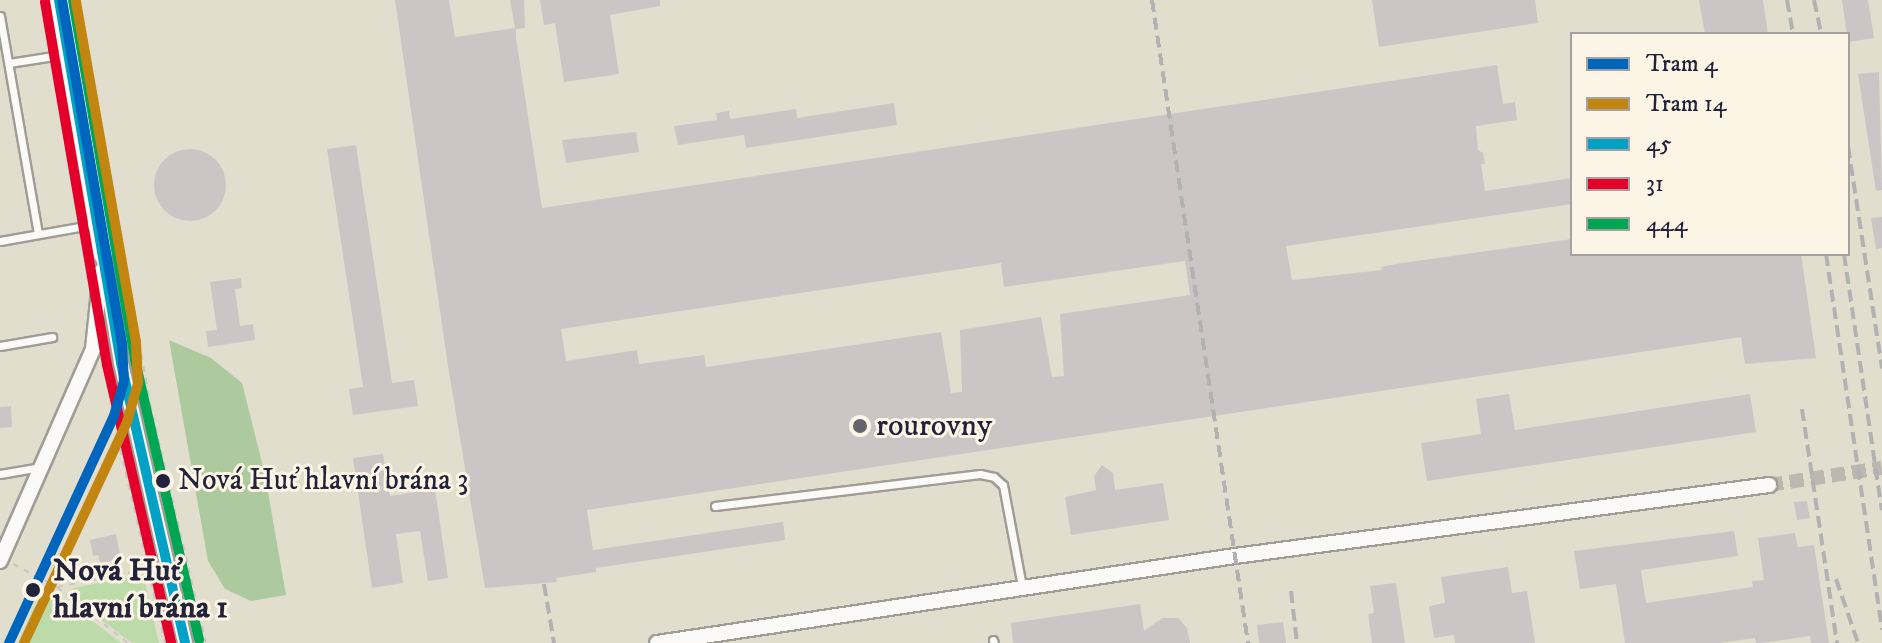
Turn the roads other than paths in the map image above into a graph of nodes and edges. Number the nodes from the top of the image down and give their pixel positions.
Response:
1 (59, 0) edge
2 (0, 16) edge
3 (68, 53) junction
4 (9, 63) junction
5 (98, 224) junction
6 (38, 234) junction
7 (0, 241) edge
8 (103, 255) junction
9 (52, 337) dead end
10 (0, 346) edge
11 (44, 466) junction
12 (0, 474) edge
13 (1769, 485) tunnel mouth
14 (715, 506) dead end
15 (0, 560) edge
16 (1022, 587) junction
17 (185, 643) edge
18 (657, 643) edge

1 - 3 street
2 - 4 lane
3 - 4 lane
3 - 5 street
4 - 6 lane
5 - 6 lane
5 - 8 street
6 - 7 lane
8 - 11 street
8 - 17 street
9 - 10 lane
11 - 12 lane
11 - 15 street
13 - 16 street
14 - 16 lane
16 - 18 street

